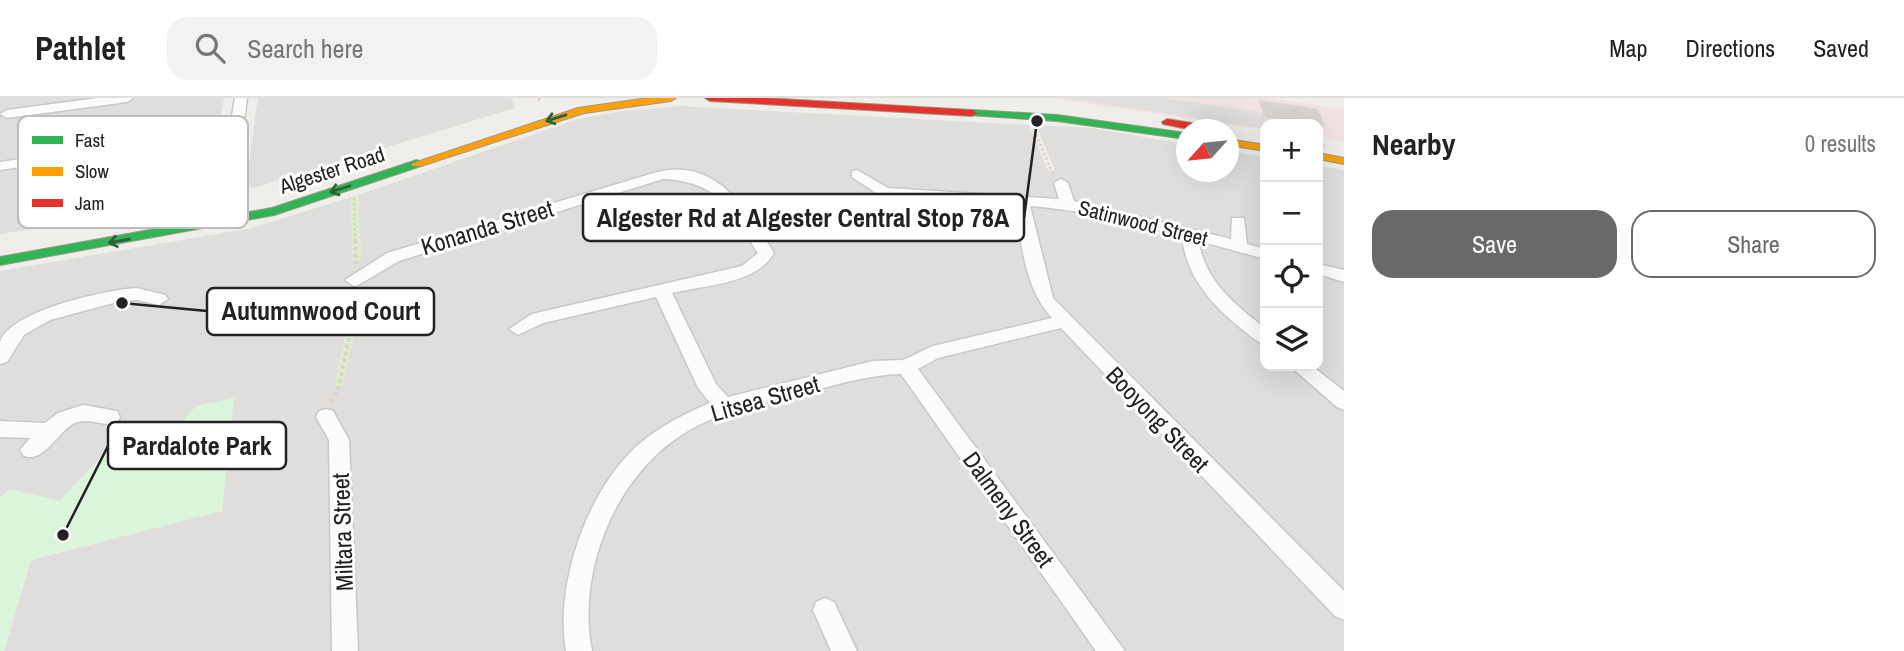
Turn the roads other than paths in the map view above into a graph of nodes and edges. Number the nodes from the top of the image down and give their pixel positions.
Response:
1 (127, 98) edge
2 (241, 98) edge
3 (577, 98) edge
4 (671, 98) edge
5 (710, 98) edge
6 (896, 98) edge
7 (112, 100) junction
8 (14, 102) dead end
9 (106, 115) dead end
10 (25, 116) edge
11 (238, 116) edge
12 (3, 120) edge
13 (1176, 124) edge
14 (1239, 133) edge
15 (1176, 134) edge
16 (1260, 136) edge
17 (1239, 144) edge
18 (1260, 147) edge
19 (1323, 147) edge
20 (1323, 149) edge
21 (1344, 149) edge
22 (1344, 160) edge
23 (18, 163) edge
24 (0, 166) edge
25 (857, 174) dead end
26 (305, 183) dead end
27 (1061, 183) road end
28 (911, 194) junction
29 (1021, 202) junction
30 (1068, 204) junction
31 (248, 217) edge
32 (1238, 221) dead end
33 (910, 222) dead end
34 (191, 228) edge
35 (1190, 235) junction
36 (1240, 247) junction
37 (1260, 253) edge
38 (0, 261) edge
39 (1323, 270) edge
40 (1344, 276) edge
41 (354, 280) road end
42 (662, 290) junction
43 (159, 299) dead end
44 (1063, 321) junction
45 (518, 329) dead end
46 (1260, 334) edge
47 (0, 357) edge
48 (906, 367) junction
49 (1305, 371) edge
50 (1344, 402) edge
51 (724, 407) junction
52 (110, 417) dead end
53 (326, 417) road end
54 (0, 429) edge
55 (50, 432) junction
56 (31, 450) dead end
57 (1344, 608) edge
58 (825, 610) dead end
59 (345, 651) edge
60 (579, 651) edge
61 (844, 651) edge
62 (1112, 651) edge

1 - 7 street
2 - 11 street
3 - 26 main road, Algester Road
4 -> 31 main road, Algester Road
5 - 15 main road
6 - 13 main road
7 - 9 street
7 - 10 street
8 - 12 street
14 - 16 main road
17 - 18 main road
19 - 21 main road
20 - 22 main road
23 - 24 street
25 - 28 street, Satinwood Street
27 - 30 street
28 - 29 street, Satinwood Street
28 - 33 street
29 - 30 street, Satinwood Street
29 - 44 street, Booyong Street
30 - 35 street, Satinwood Street
32 - 36 street
34 -> 38 main road, Algester Road
35 - 36 street, Satinwood Street
35 - 46 street
36 - 37 street, Satinwood Street
39 - 40 street
41 - 42 street, Konanda Street
42 - 45 street
42 - 51 street
43 - 47 street
44 - 48 street, Litsea Street
44 - 57 street, Booyong Street
48 - 51 street, Litsea Street
48 - 62 street, Dalmeny Street
49 - 50 street
51 - 60 street, Litsea Street
52 - 55 street
53 - 59 street, Miltara Street
54 - 55 street
55 - 56 street
58 - 61 street

